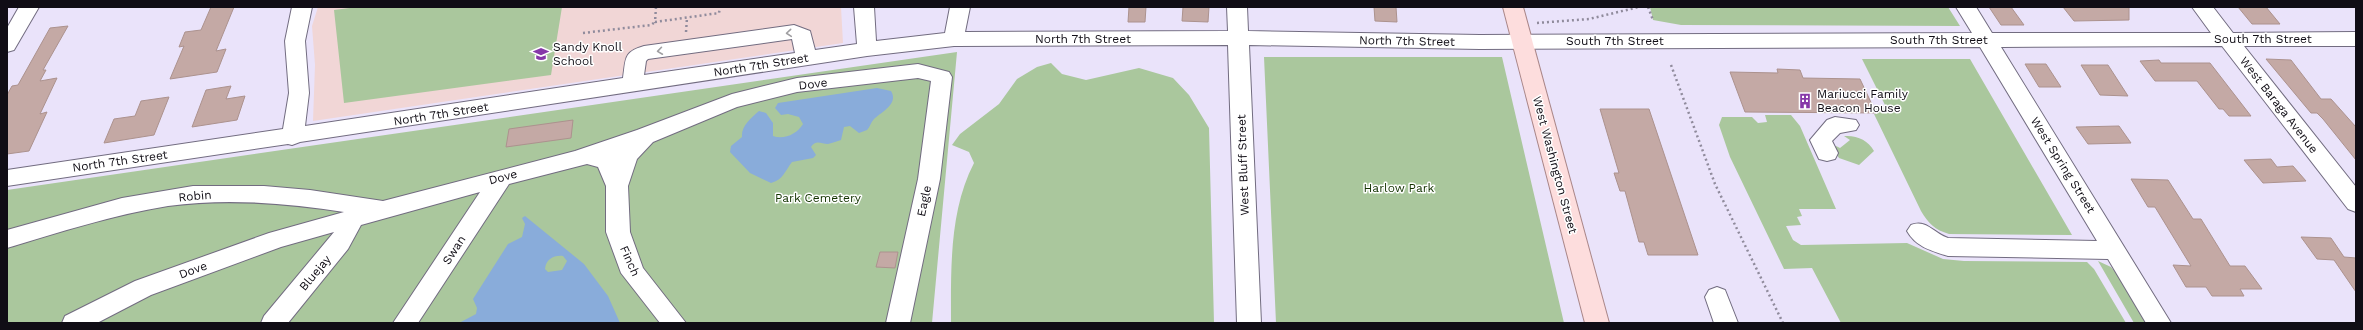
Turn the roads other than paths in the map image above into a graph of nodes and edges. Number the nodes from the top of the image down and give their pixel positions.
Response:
1 (29, 7) edge
2 (302, 7) edge
3 (864, 7) edge
4 (960, 7) edge
5 (1237, 7) edge
6 (1513, 7) edge
7 (1966, 7) edge
8 (2202, 7) edge
9 (1238, 38) junction
10 (954, 39) junction
11 (2227, 39) junction
12 (2356, 39) edge
13 (1985, 40) junction
14 (1522, 42) junction
15 (7, 45) edge
16 (867, 49) junction
17 (806, 58) junction
18 (740, 68) junction
19 (942, 77) joint
20 (633, 85) junction
21 (741, 99) junction
22 (1848, 125) dead end
23 (645, 136) junction
24 (292, 137) junction
25 (1827, 153) dead end
26 (587, 156) junction
27 (502, 177) junction
28 (7, 178) edge
29 (617, 186) junction
30 (2356, 203) edge
31 (387, 210) junction
32 (352, 219) junction
33 (1919, 231) dead end
34 (7, 239) edge
35 (2115, 250) junction
36 (1717, 297) dead end
37 (74, 323) edge
38 (273, 323) edge
39 (406, 323) edge
40 (674, 323) edge
41 (898, 323) edge
42 (1249, 323) edge
43 (1597, 323) edge
44 (1726, 323) edge
45 (2158, 323) edge

1 - 15 street
2 - 24 street
3 - 16 street
4 - 10 street
5 - 9 street, West Bluff Street
6 - 14 main road, West Washington Street
7 - 13 street, West Spring Street
8 - 11 street, West Baraga Avenue
9 - 10 street, North 7th Street
9 - 14 street, North 7th Street
9 - 42 street, West Bluff Street
10 - 16 street, North 7th Street
11 - 12 street, South 7th Street
11 - 13 street, South 7th Street
11 - 30 street, West Baraga Avenue
13 - 14 street, South 7th Street
13 - 35 street, West Spring Street
14 - 43 main road, West Washington Street
16 - 17 street, North 7th Street
17 - 18 street, North 7th Street
17 -> 20 street
18 - 20 street, North 7th Street
18 - 21 street
19 - 21 street, Dove
19 - 41 street, Eagle
20 - 24 street, North 7th Street
21 - 23 street, Dove
22 - 25 street
23 - 26 street, Dove
23 - 29 street, Finch
24 - 28 street, North 7th Street
26 - 27 street, Dove
26 - 29 street, Finch
27 - 31 street, Dove
27 - 39 street, Swan
29 - 40 street, Finch
31 - 32 street, Dove
31 - 34 street, Robin
32 - 37 street, Dove
32 - 38 street, Bluejay
33 - 35 street
35 - 45 street, West Spring Street
36 - 44 street

